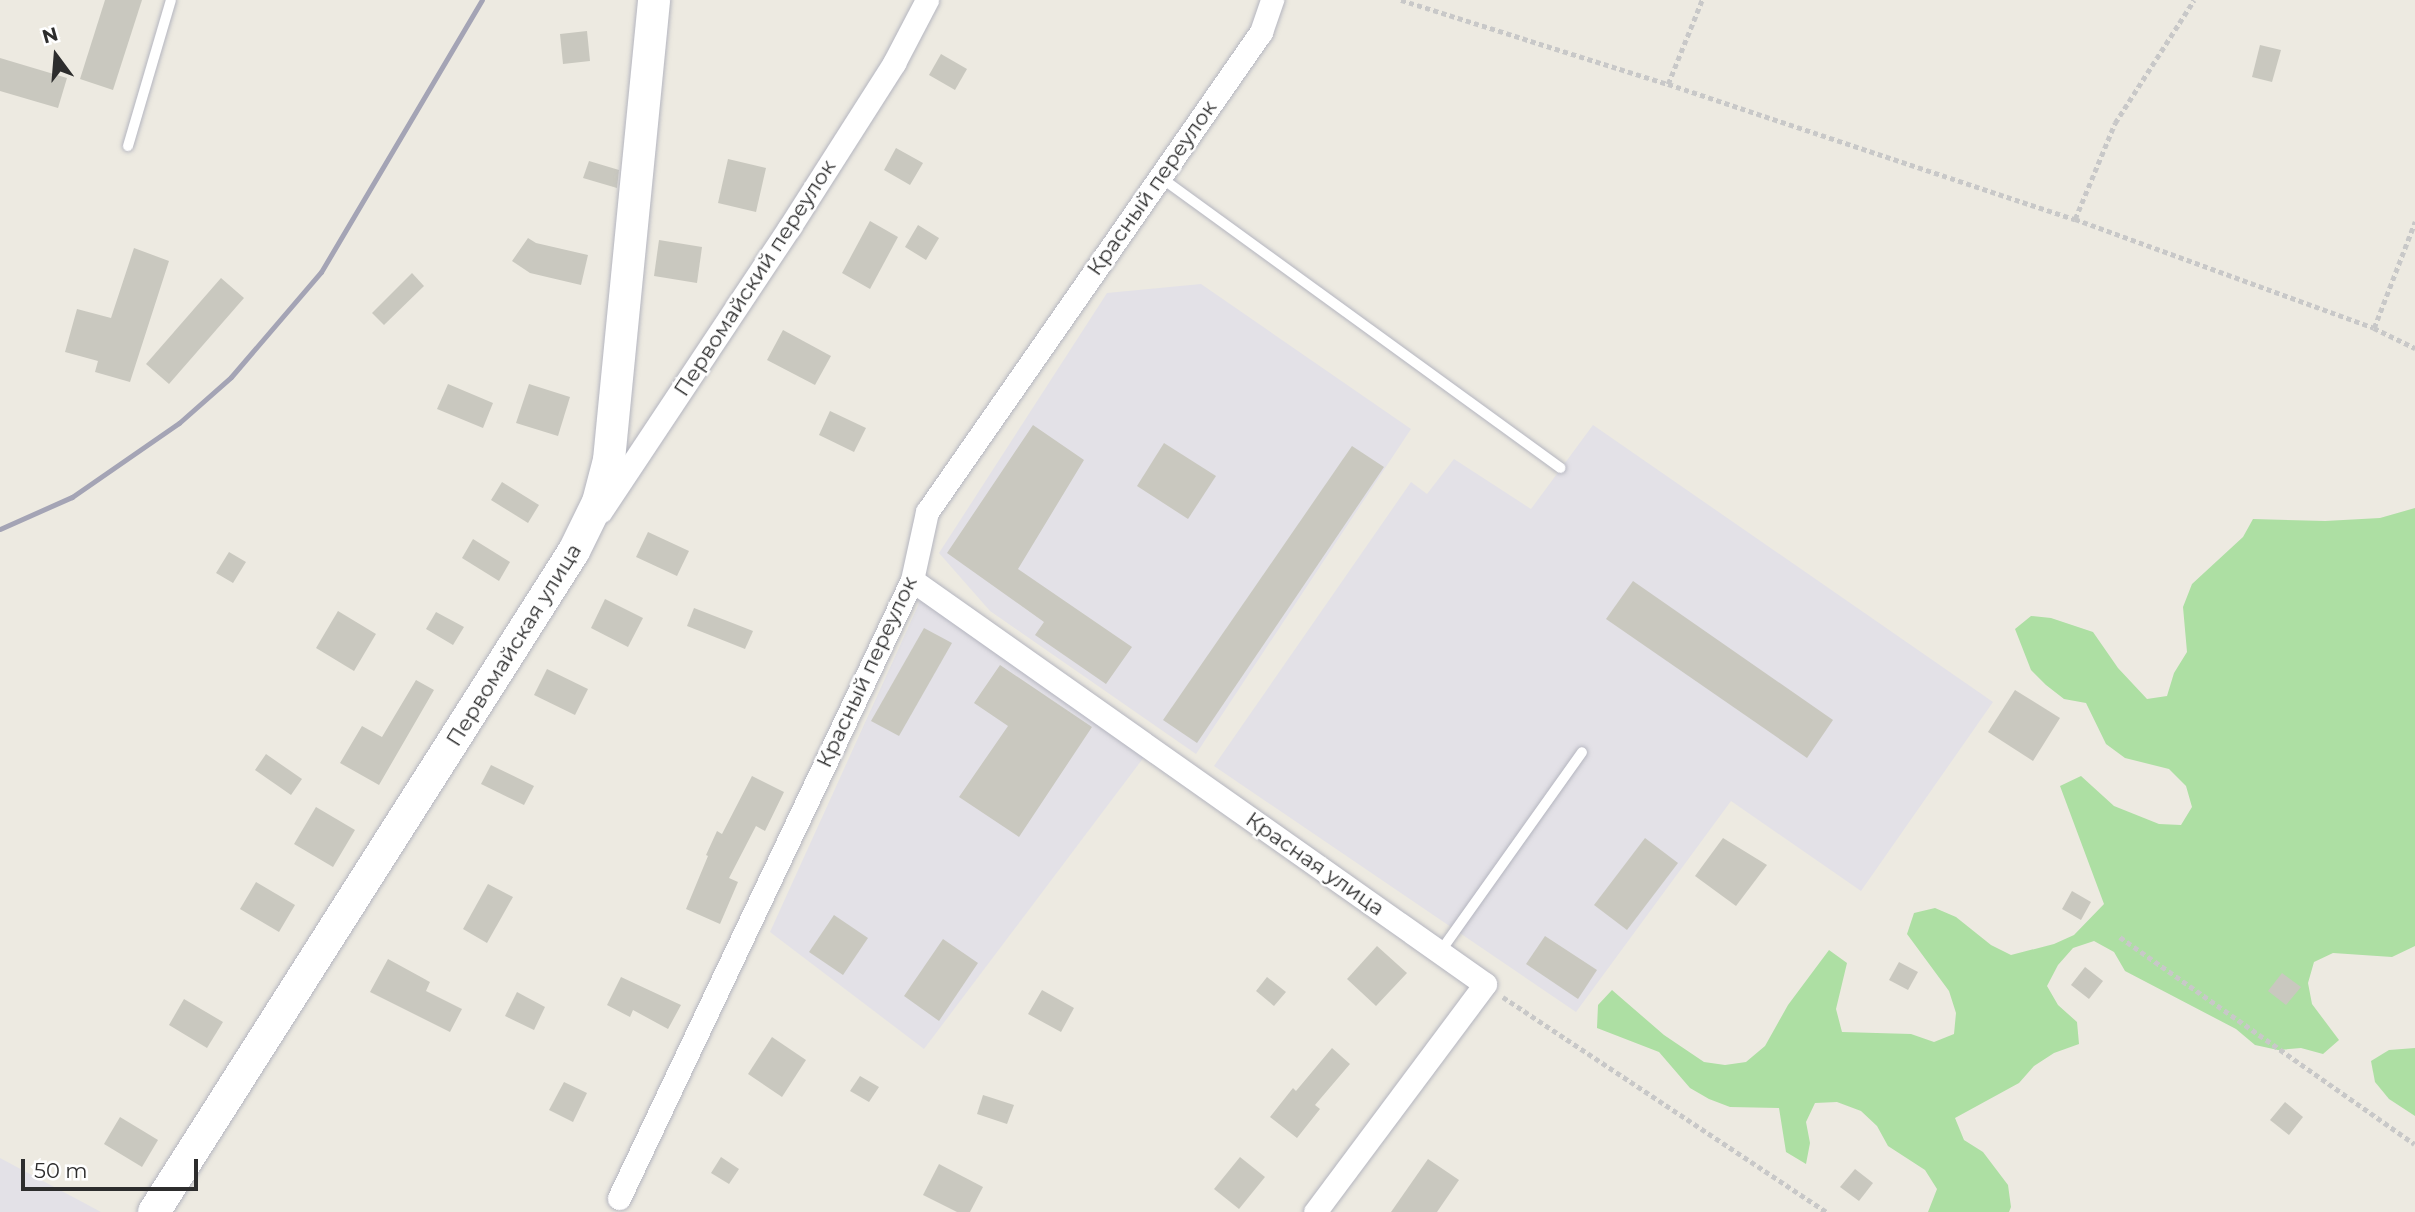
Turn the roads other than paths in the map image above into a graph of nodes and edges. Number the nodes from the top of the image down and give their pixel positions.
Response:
1 (171, 0) edge
2 (654, 0) edge
3 (927, 0) edge
4 (1272, 0) edge
5 (128, 146) dead end
6 (1160, 177) junction
7 (1561, 468) dead end
8 (575, 551) junction
9 (912, 580) junction
10 (1582, 752) dead end
11 (1440, 953) junction
12 (619, 1198) dead end
13 (154, 1212) edge
14 (1315, 1212) edge

1 - 5 lane
2 - 8 street, Первомайская улица
3 - 8 street, Первомайский переулок
4 - 6 street, Красный переулок
6 - 7 lane
6 - 9 street, Красный переулок
8 - 13 street, Первомайская улица
9 - 11 street, Красная улица
9 - 12 street, Красный переулок
10 - 11 lane
11 - 14 street, Красная улица

